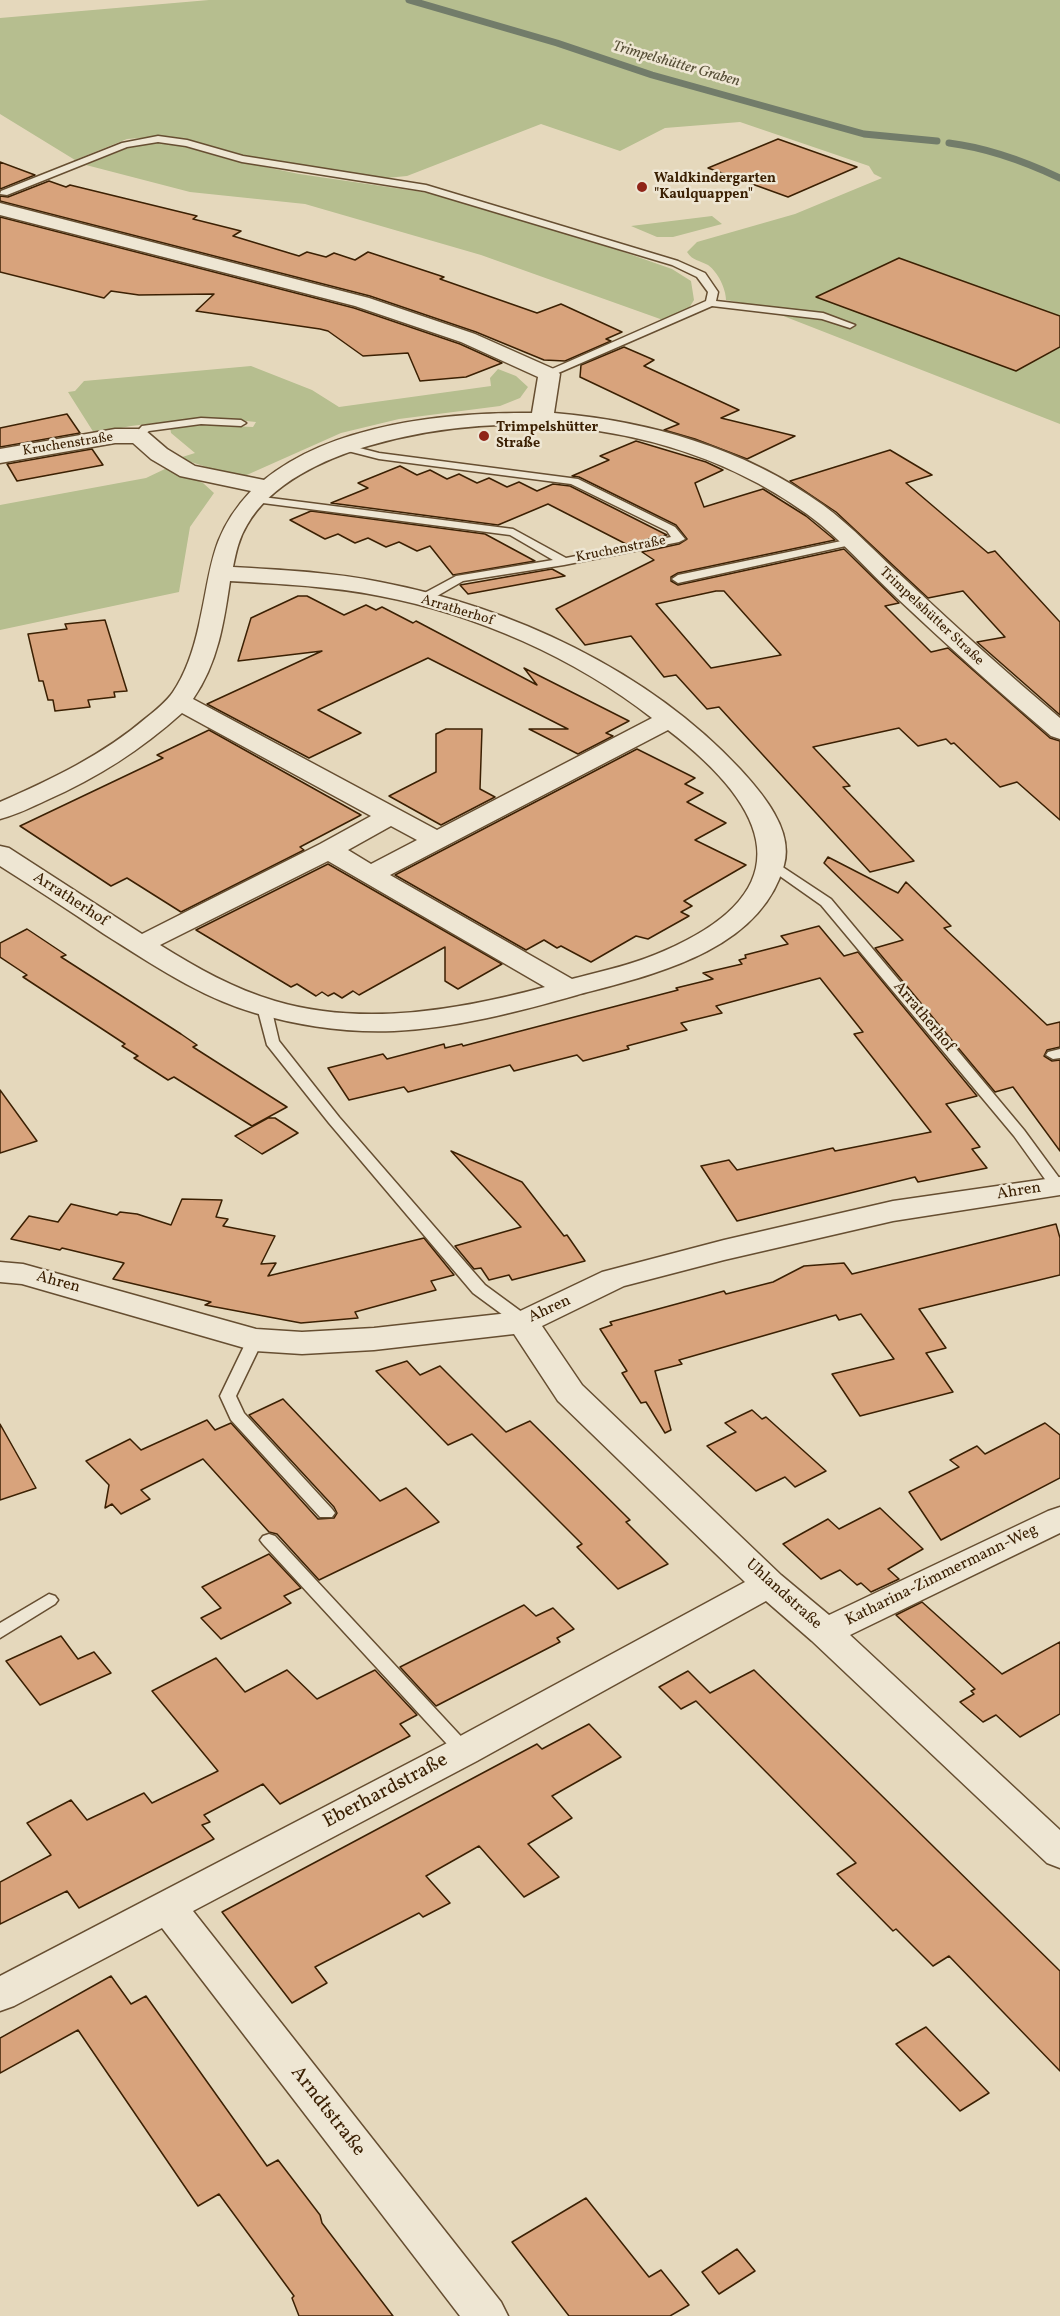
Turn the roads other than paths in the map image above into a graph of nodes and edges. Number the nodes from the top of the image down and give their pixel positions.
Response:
1 (2, 201) edge
2 (711, 303) junction
3 (850, 325) dead end
4 (549, 374) junction
5 (542, 419) junction
6 (242, 423) dead end
7 (138, 436) junction
8 (344, 447) junction
9 (0, 456) edge
10 (261, 493) junction
11 (851, 542) junction
12 (564, 562) junction
13 (221, 573) junction
14 (678, 579) dead end
15 (421, 600) junction
16 (179, 701) junction
17 (669, 719) junction
18 (1060, 731) edge
19 (0, 811) edge
20 (390, 816) junction
21 (436, 840) junction
22 (329, 850) junction
23 (0, 854) edge
24 (772, 864) junction
25 (370, 875) junction
26 (140, 945) junction
27 (569, 989) junction
28 (264, 1006) junction
29 (1059, 1189) edge
30 (0, 1272) edge
31 (524, 1322) junction
32 (255, 1340) junction
33 (326, 1513) dead end
34 (1060, 1519) edge
35 (269, 1540) dead end
36 (770, 1584) junction
37 (49, 1600) dead end
38 (0, 1632) edge
39 (825, 1632) junction
40 (464, 1751) junction
41 (1060, 1853) edge
42 (168, 1908) junction
43 (0, 1995) edge
44 (486, 2316) edge

1 - 2 lane
1 - 4 street
2 - 3 lane
2 - 4 lane
4 - 5 street
5 - 8 street
5 - 11 street, Trimpelshütter Straße
6 - 7 lane
7 - 9 street, Kruchenstraße
7 - 10 street, Kruchenstraße
8 - 10 street
8 - 12 lane, Kruchenstraße
10 - 12 lane, Kruchenstraße
10 - 13 street
11 - 14 lane
11 - 18 street, Trimpelshütter Straße
12 - 15 lane
13 - 15 street, Arratherhof
13 - 16 street
15 - 17 street, Arratherhof
16 - 19 street
16 - 20 street
17 - 21 street
17 - 24 street, Arratherhof
20 - 21 street
20 - 22 street
21 - 25 street
22 - 25 street
22 - 26 street
23 - 26 street, Arratherhof
24 - 27 street, Arratherhof
24 - 29 lane, Arratherhof
25 - 27 street
26 - 28 street, Arratherhof
27 - 28 street, Arratherhof
28 - 31 lane
29 - 31 street, Ahren
30 - 32 street, Ahren
31 - 32 street, Ahren
31 - 36 street, Uhlandstraße
32 - 33 lane
34 - 39 street, Katharina-Zimmermann-Weg
35 - 40 lane
36 - 39 street, Uhlandstraße
36 - 40 street, Eberhardstraße
37 - 38 lane
39 - 41 street, Uhlandstraße
40 - 42 street, Eberhardstraße
42 - 43 street, Eberhardstraße
42 - 44 street, Arndtstraße

